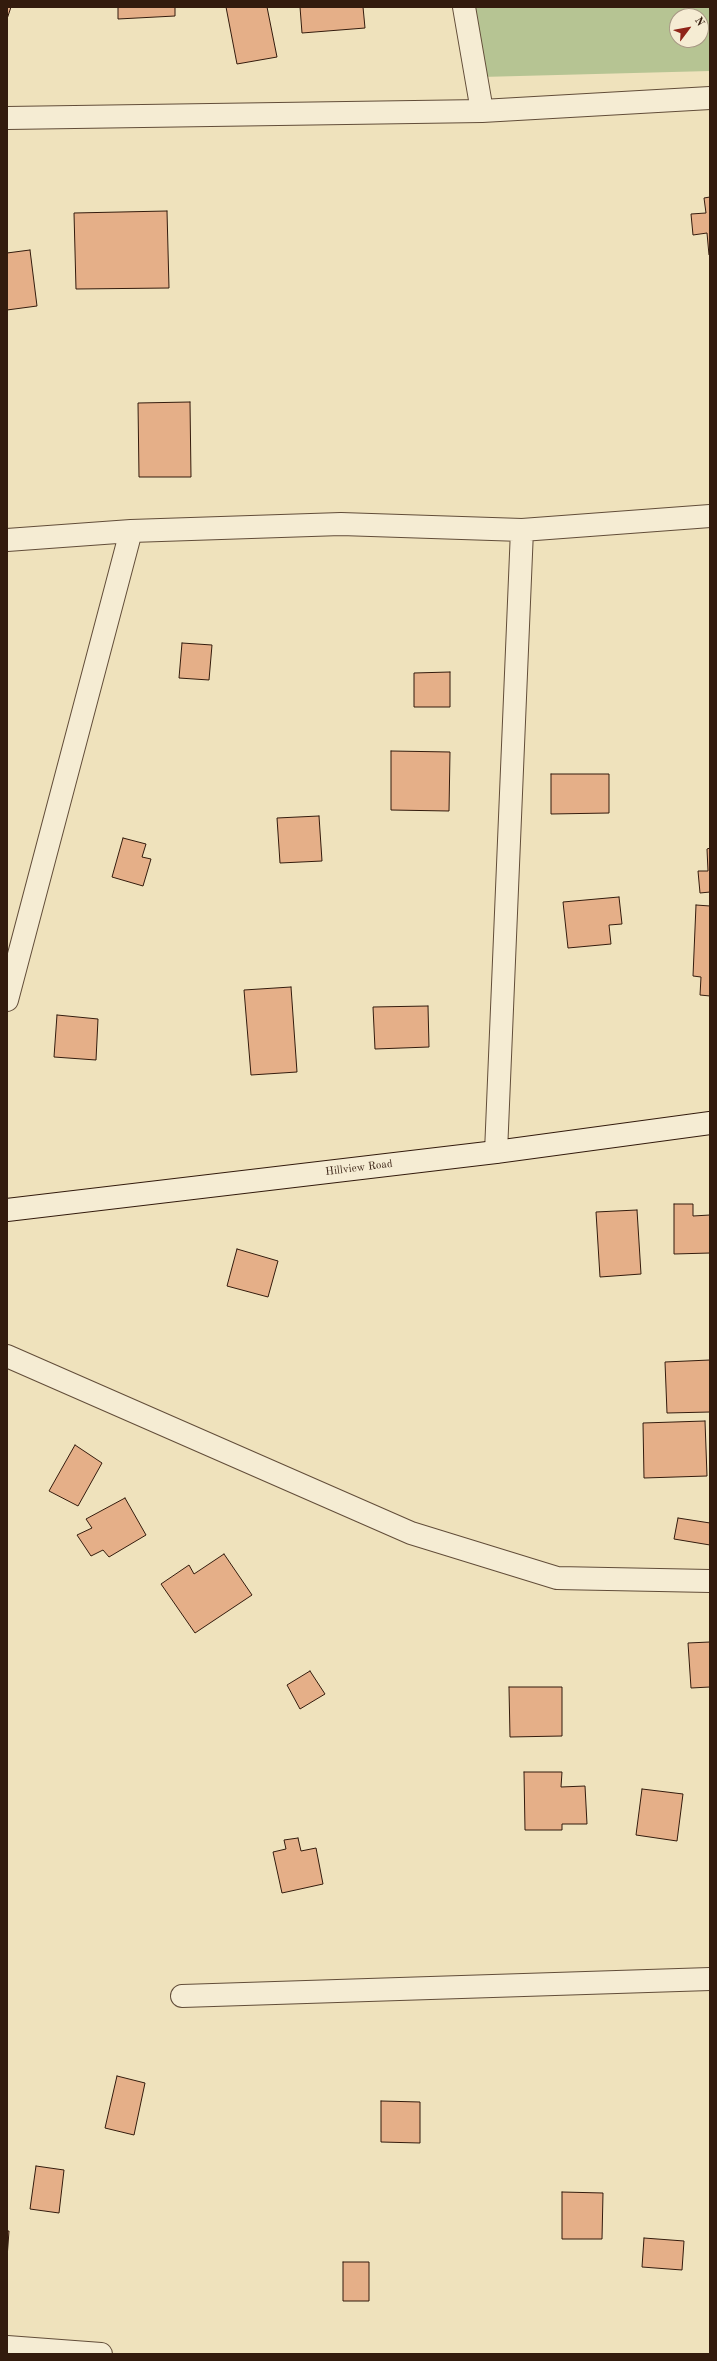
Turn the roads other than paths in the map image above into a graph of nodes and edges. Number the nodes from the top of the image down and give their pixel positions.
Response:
1 (464, 7) edge
2 (710, 98) edge
3 (482, 111) junction
4 (7, 118) edge
5 (710, 516) edge
6 (522, 530) junction
7 (131, 531) junction
8 (7, 540) edge
9 (7, 1000) edge
10 (710, 1123) edge
11 (496, 1152) junction
12 (7, 1210) edge
13 (7, 1356) edge
14 (710, 1581) edge
15 (710, 1979) edge
16 (182, 1996) dead end
17 (7, 2347) edge
18 (101, 2354) edge

1 - 3 street
2 - 3 street
3 - 4 street
5 - 6 street
6 - 7 street
6 - 11 street
7 - 8 street
7 - 9 street
10 - 11 street, Hillview Road
11 - 12 street, Hillview Road
13 - 14 street
15 - 16 street
17 - 18 street

